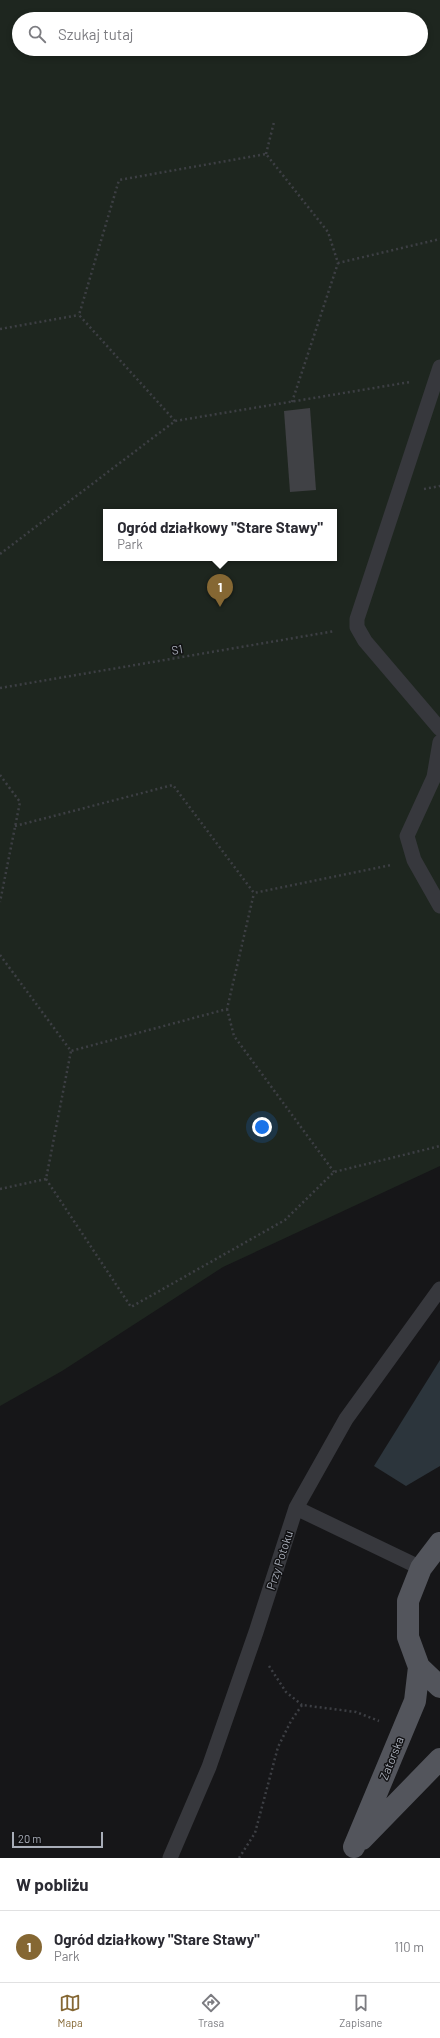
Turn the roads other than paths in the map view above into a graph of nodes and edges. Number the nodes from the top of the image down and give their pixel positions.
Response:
1 (438, 372) edge
2 (440, 729) edge
3 (440, 742) edge
4 (440, 906) edge
5 (440, 1289) edge
6 (296, 1508) junction
7 (440, 1543) edge
8 (421, 1568) junction
9 (419, 1667) junction
10 (440, 1687) edge
11 (440, 1759) edge
12 (350, 1852) edge
13 (170, 1858) edge

1 - 2 lane
3 - 4 lane
5 - 6 lane, Przy Potoku
6 - 8 lane
6 - 13 lane, Przy Potoku
7 - 8 main road
8 - 9 main road
9 - 10 main road
9 - 12 main road, Zatorska
11 - 12 main road, Zatorska

